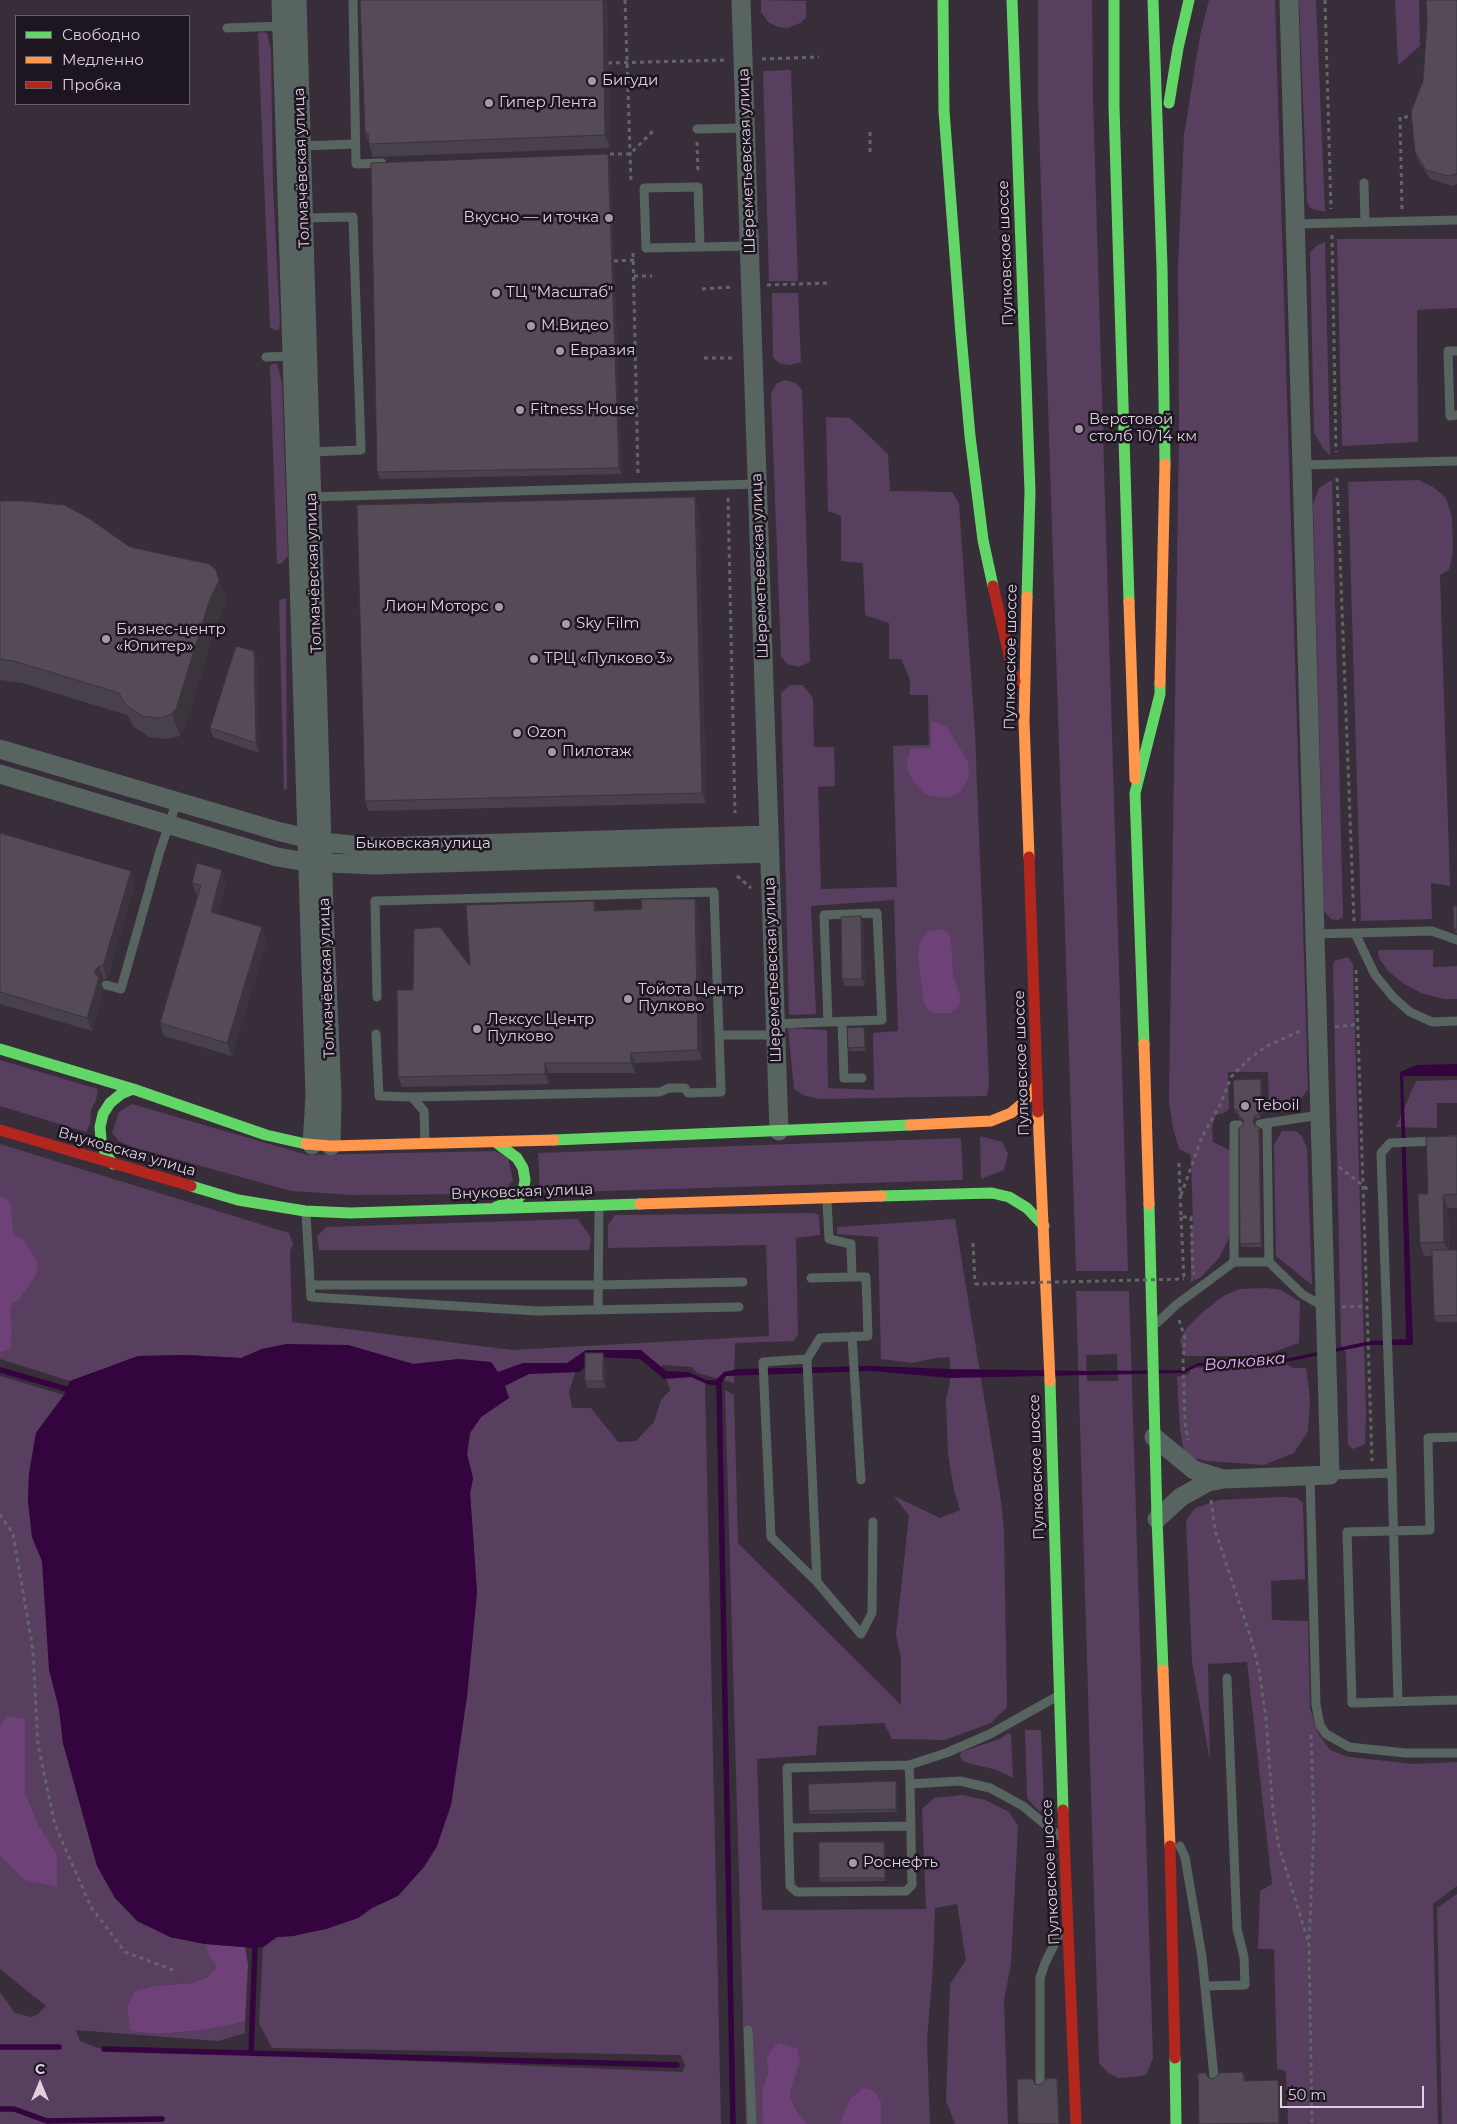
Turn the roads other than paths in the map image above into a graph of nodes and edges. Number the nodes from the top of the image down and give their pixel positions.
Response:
1 (281, 0) edge
2 (296, 0) edge
3 (353, 0) edge
4 (741, 0) edge
5 (943, 0) edge
6 (1012, 0) edge
7 (1114, 0) edge
8 (1153, 0) edge
9 (1189, 0) edge
10 (1289, 0) edge
11 (290, 26) junction
12 (227, 28) dead end
13 (746, 128) junction
14 (696, 129) road end
15 (355, 144) junction
16 (301, 146) junction
17 (395, 163) edge
18 (1159, 164) junction
19 (1364, 183) dead end
20 (303, 218) junction
21 (1457, 220) edge
22 (1365, 222) junction
23 (1295, 224) junction
24 (750, 246) junction
25 (700, 247) junction
26 (1457, 351) edge
27 (292, 356) junction
28 (266, 357) dead end
29 (1457, 415) edge
30 (310, 452) junction
31 (1457, 462) edge
32 (1302, 465) junction
33 (757, 484) junction
34 (304, 497) junction
35 (1024, 721) junction
36 (0, 749) edge
37 (0, 774) edge
38 (1135, 792) junction
39 (177, 802) junction
40 (170, 825) junction
41 (314, 840) junction
42 (769, 844) junction
43 (315, 862) junction
44 (1355, 933) junction
45 (1315, 934) junction
46 (1457, 940) edge
47 (106, 985) dead end
48 (377, 996) dead end
49 (842, 1021) junction
50 (828, 1022) junction
51 (1457, 1022) edge
52 (775, 1029) junction
53 (376, 1034) dead end
54 (719, 1035) junction
55 (0, 1049) edge
56 (862, 1078) dead end
57 (1037, 1085) junction
58 (133, 1089) junction
59 (412, 1097) junction
60 (1320, 1115) junction
61 (1239, 1125) edge
62 (0, 1130) edge
63 (778, 1131) junction
64 (1457, 1140) edge
65 (497, 1143) junction
66 (312, 1144) junction
67 (331, 1146) junction
68 (425, 1146) junction
69 (113, 1164) junction
70 (827, 1199) junction
71 (599, 1204) junction
72 (496, 1207) junction
73 (305, 1212) junction
74 (1044, 1226) junction
75 (1234, 1262) junction
76 (1269, 1262) junction
77 (852, 1277) junction
78 (811, 1278) dead end
79 (743, 1282) dead end
80 (598, 1285) junction
81 (310, 1286) junction
82 (739, 1307) dead end
83 (1325, 1307) junction
84 (598, 1310) junction
85 (1151, 1328) junction
86 (852, 1336) junction
87 (807, 1359) junction
88 (1154, 1437) junction
89 (1457, 1437) edge
90 (1392, 1474) junction
91 (1330, 1475) junction
92 (1310, 1476) junction
93 (861, 1480) dead end
94 (1216, 1480) junction
95 (1157, 1519) junction
96 (873, 1522) dead end
97 (1393, 1530) junction
98 (817, 1582) junction
99 (1227, 1678) dead end
100 (1059, 1696) junction
101 (1457, 1700) edge
102 (1398, 1702) junction
103 (1457, 1753) edge
104 (909, 1765) junction
105 (910, 1784) junction
106 (911, 1826) junction
107 (789, 1828) junction
108 (1170, 1829) junction
109 (1064, 1840) junction
110 (1068, 1920) junction
111 (1206, 1986) junction
112 (748, 2030) dead end
113 (1214, 2077) edge
114 (1040, 2082) edge
115 (752, 2124) edge
116 (1076, 2124) edge
117 (1176, 2124) edge

1 - 11 street, Толмачёвская улица
2 - 11 street, Толмачёвская улица
3 - 15 lane
4 - 13 street, Шереметьевская улица
5 - 35 main road
6 - 35 main road, Пулковское шоссе
7 - 38 main road
8 - 18 main road
9 - 18 main road
10 - 23 street
11 - 12 lane
11 - 16 street, Толмачёвская улица
11 - 27 street, Толмачёвская улица
13 - 14 lane
13 - 24 street, Шереметьевская улица
15 - 16 lane
15 - 17 lane
16 - 20 street, Толмачёвская улица
18 - 38 main road
19 - 22 lane
20 - 30 street, Толмачёвская улица
20 - 30 lane
21 - 22 lane
22 - 23 lane
23 - 32 street
24 - 25 lane
24 - 33 street, Шереметьевская улица
25 - 25 lane
26 - 29 lane
27 - 28 lane
27 - 34 street, Толмачёвская улица
30 - 34 street, Толмачёвская улица
31 - 32 lane
32 - 45 street
33 - 34 lane
33 - 42 street, Шереметьевская улица
34 - 41 street, Толмачёвская улица
35 - 57 main road, Пулковское шоссе
36 - 39 street, Быковская улица
37 - 40 street, Быковская улица
38 - 85 main road
39 - 40 lane
39 - 41 street, Быковская улица
40 - 43 street, Быковская улица
40 - 47 lane
41 - 42 street, Быковская улица
41 - 43 street, Толмачёвская улица
42 - 43 street, Быковская улица
42 - 52 street, Шереметьевская улица
43 - 66 street, Толмачёвская улица
43 - 67 street, Толмачёвская улица
44 - 45 lane
44 - 46 lane
44 - 51 lane
45 - 60 street
48 - 54 lane
49 - 50 lane
49 - 50 lane
49 - 56 lane
50 - 52 lane
52 - 54 lane
52 - 63 street, Шереметьевская улица
53 - 59 lane
54 - 59 lane
55 - 58 main road
57 - 63 main road
57 - 74 main road, Пулковское шоссе
58 - 66 main road
58 - 69 main road
59 - 68 lane
60 - 76 lane
60 - 83 street
61 - 75 lane
62 - 69 main road, Внуковская улица
63 - 65 main road
64 - 90 lane
65 - 68 main road
65 - 72 main road
66 - 67 main road
67 - 68 main road
69 - 73 main road, Внуковская улица
70 - 71 main road, Внуковская улица
70 - 74 main road, Внуковская улица
70 - 77 lane
71 - 72 main road, Внуковская улица
71 - 80 lane
72 - 73 main road, Внуковская улица
73 - 81 lane
74 - 100 main road, Пулковское шоссе
75 - 76 lane
75 - 85 lane
76 - 83 lane
77 - 78 lane
77 - 86 lane
79 - 80 lane
80 - 81 lane
80 - 84 lane
81 - 84 lane
82 - 84 lane
83 - 91 street
85 - 88 main road
86 - 87 lane
86 - 93 lane
87 - 98 lane
87 - 98 lane
88 - 94 street
88 - 95 main road
89 - 97 lane
90 - 91 lane
90 - 97 lane
91 - 92 street
92 - 94 street
92 - 103 lane
94 - 95 street
95 - 108 main road
96 - 98 lane
97 - 102 lane
97 - 102 lane
99 - 111 lane
100 - 104 lane
100 - 109 main road, Пулковское шоссе
101 - 102 lane
104 - 105 lane
104 - 107 lane
105 - 106 lane
105 - 109 lane
106 - 107 lane
106 - 107 lane
108 - 111 lane
108 - 117 main road
109 - 110 main road, Пулковское шоссе
110 - 114 lane
110 - 116 main road, Пулковское шоссе
111 - 113 lane
112 - 115 lane

